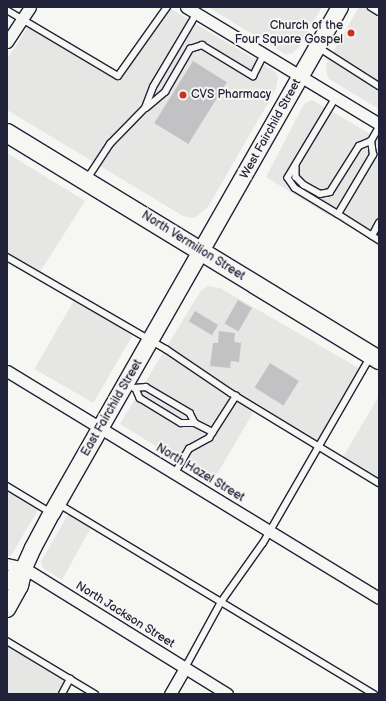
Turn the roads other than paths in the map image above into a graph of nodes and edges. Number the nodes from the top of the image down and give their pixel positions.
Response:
1 (30, 7) edge
2 (167, 7) edge
3 (186, 7) edge
4 (340, 7) edge
5 (371, 7) edge
6 (7, 10) edge
7 (379, 12) edge
8 (198, 13) junction
9 (22, 19) junction
10 (7, 42) edge
11 (318, 47) junction
12 (264, 54) junction
13 (301, 77) junction
14 (379, 86) edge
15 (336, 97) junction
16 (145, 108) junction
17 (378, 121) edge
18 (7, 133) edge
19 (371, 141) junction
20 (296, 164) junction
21 (86, 181) junction
22 (338, 214) junction
23 (379, 223) edge
24 (372, 236) junction
25 (379, 240) edge
26 (204, 251) junction
27 (7, 257) edge
28 (152, 340) junction
29 (375, 358) edge
30 (7, 371) edge
31 (132, 386) junction
32 (236, 396) junction
33 (195, 423) junction
34 (101, 428) junction
35 (213, 432) junction
36 (317, 446) junction
37 (175, 473) junction
38 (378, 481) edge
39 (7, 486) edge
40 (55, 508) junction
41 (270, 531) junction
42 (7, 564) edge
43 (24, 568) junction
44 (7, 582) edge
45 (379, 598) edge
46 (221, 602) junction
47 (7, 609) edge
48 (7, 641) edge
49 (185, 668) junction
50 (70, 679) junction
51 (62, 694) edge
52 (95, 694) edge
53 (170, 694) edge
54 (227, 694) edge
55 (374, 694) edge

1 - 9 street
2 - 9 lane
3 - 8 street
4 - 11 street, West Fairchild Street
5 - 7 lane
6 - 9 lane
8 - 12 street
8 - 16 lane
9 - 10 street
11 - 13 street, West Fairchild Street
11 - 14 lane
12 - 13 street
12 - 16 lane
13 - 15 street
13 - 26 street, West Fairchild Street
15 - 17 street
15 - 20 lane
16 - 21 lane
17 - 19 lane
18 - 21 main road, North Vermilion Street
19 - 20 lane
19 - 22 lane
20 - 22 lane
21 - 26 main road, North Vermilion Street
22 - 24 lane
23 - 24 lane
24 - 25 lane
26 - 28 street, East Fairchild Street
26 - 29 main road, North Vermilion Street
27 - 28 lane
28 - 31 street, East Fairchild Street
28 - 32 lane
29 - 36 lane
30 - 34 street, North Hazel Street
31 - 33 lane
31 - 33 lane
31 - 34 street, East Fairchild Street
32 - 35 lane
32 - 36 lane
33 - 35 lane
34 - 37 street, North Hazel Street
34 - 40 street, East Fairchild Street
35 - 37 lane
36 - 38 lane
36 - 41 lane
37 - 41 street, North Hazel Street
39 - 40 lane
40 - 43 street, East Fairchild Street
40 - 46 lane
41 - 45 street, North Hazel Street
41 - 46 lane
42 - 43 street, North Jackson Street
43 - 44 street, East Fairchild Street
43 - 47 street, East Fairchild Street
43 - 49 street, North Jackson Street
46 - 49 lane
46 - 55 lane
48 - 50 lane
49 - 53 street
49 - 54 street, North Jackson Street
50 - 51 lane
50 - 52 lane

